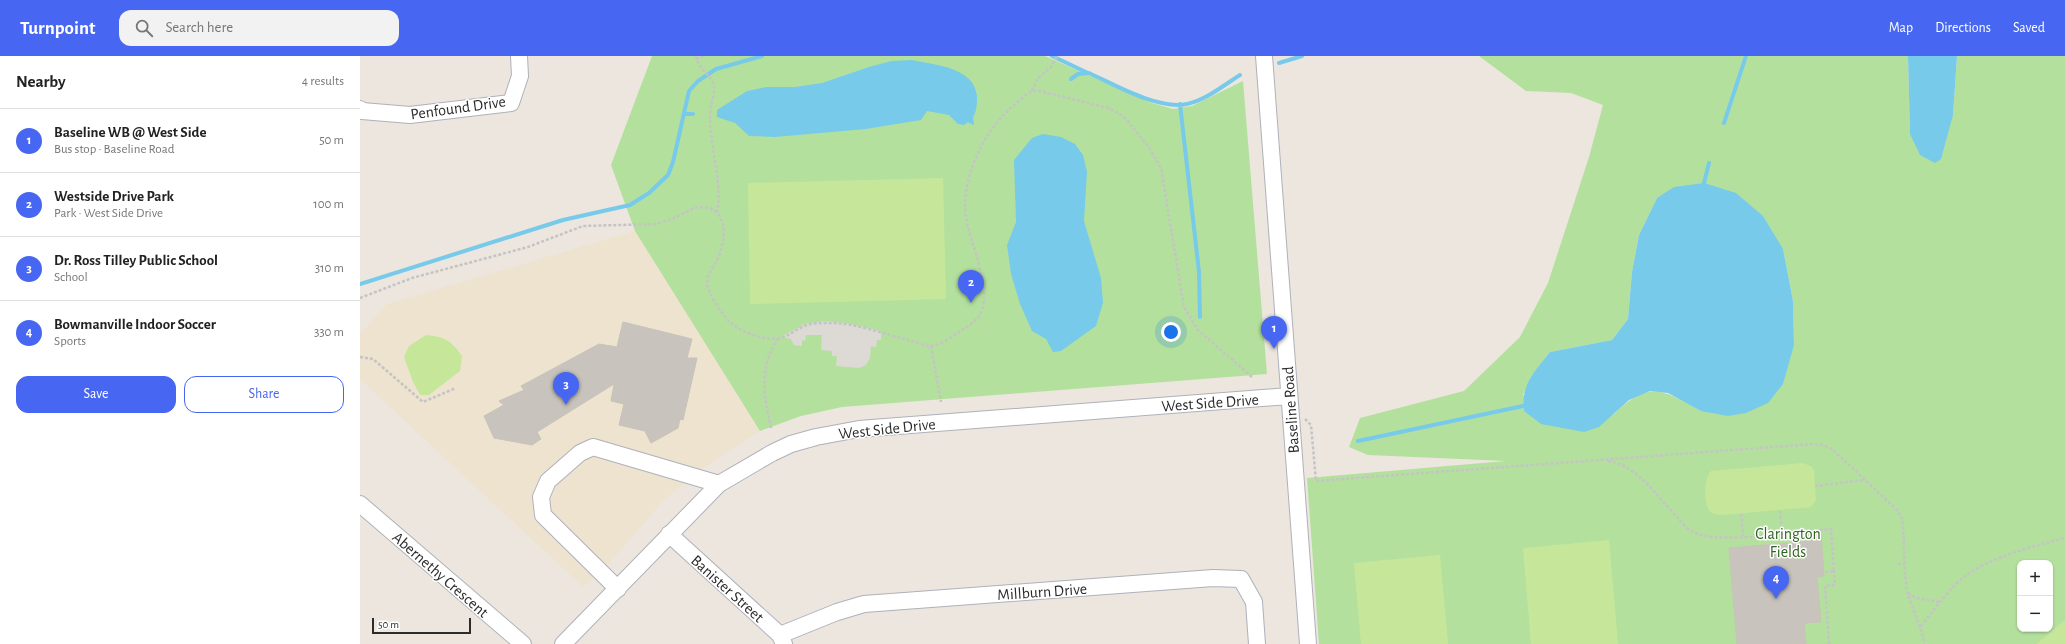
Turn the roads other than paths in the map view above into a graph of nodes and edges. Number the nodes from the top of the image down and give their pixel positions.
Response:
1 (519, 56) edge
2 (1264, 56) edge
3 (360, 109) edge
4 (1289, 396) junction
5 (719, 484) junction
6 (360, 504) edge
7 (669, 534) junction
8 (618, 589) junction
9 (782, 640) edge
10 (523, 644) edge
11 (562, 644) edge
12 (1257, 644) edge
13 (1308, 644) edge

1 - 3 street, Penfound Drive
2 - 4 street, Baseline Road
4 - 5 street, West Side Drive
4 - 13 street, Baseline Road
5 - 7 street, West Side Drive
5 - 8 street
6 - 10 street, Abernethy Crescent
7 - 8 street, West Side Drive
7 - 9 street, Banister Street
8 - 11 street, West Side Drive
9 - 12 street, Millburn Drive

